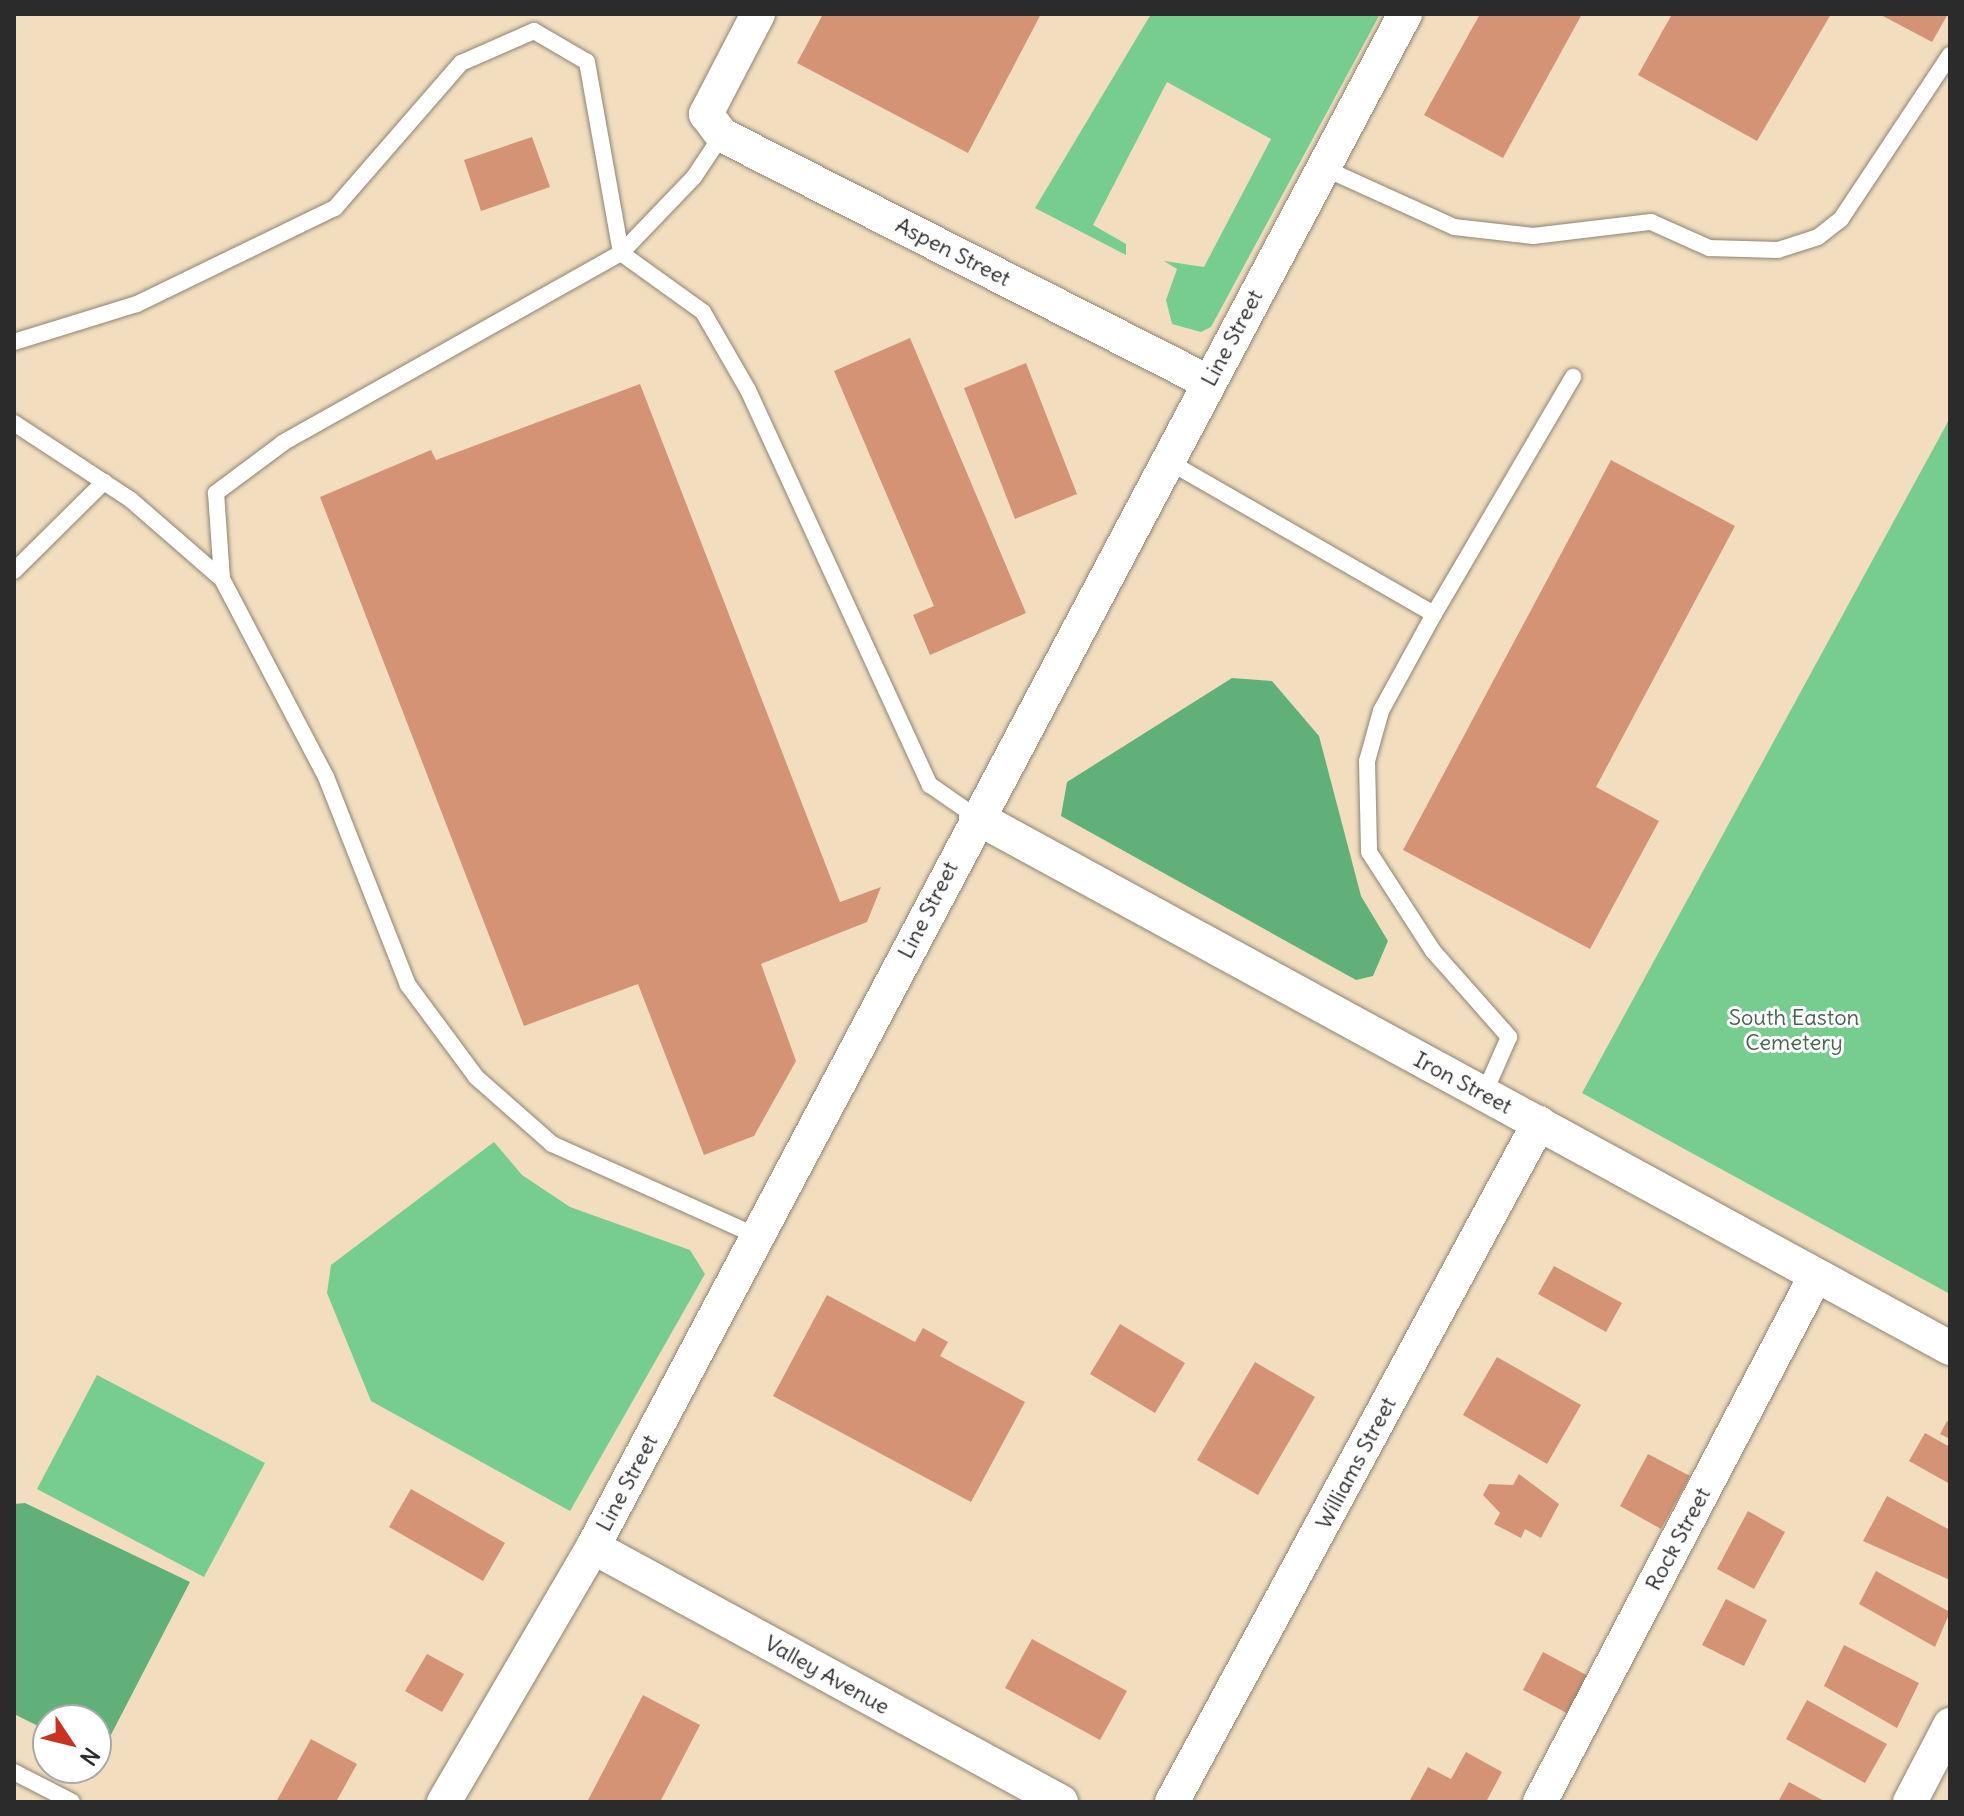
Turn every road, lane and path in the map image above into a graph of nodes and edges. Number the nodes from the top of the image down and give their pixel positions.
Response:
1 (758, 14) edge
2 (1405, 14) edge
3 (1950, 55) edge
4 (714, 125) junction
5 (1324, 168) junction
6 (621, 253) junction
7 (14, 342) edge
8 (1573, 377) dead end
9 (1208, 382) junction
10 (14, 423) edge
11 (1166, 460) junction
12 (104, 482) junction
13 (14, 571) edge
14 (222, 579) junction
15 (1434, 614) junction
16 (976, 817) junction
17 (1484, 1094) junction
18 (1539, 1123) junction
19 (757, 1236) junction
20 (1815, 1277) junction
21 (1950, 1348) edge
22 (593, 1547) junction
23 (1950, 1725) edge
24 (14, 1772) edge
25 (72, 1802) edge
26 (444, 1802) edge
27 (1061, 1802) edge
28 (1172, 1802) edge
29 (1540, 1802) edge
30 (1910, 1802) edge

1 - 4 street
2 - 5 street, Line Street
3 - 5 lane
4 - 6 lane
4 - 9 street, Aspen Street
5 - 9 street, Line Street
6 - 7 lane
6 - 14 lane
6 - 16 lane
8 - 15 lane
9 - 11 street, Line Street
10 - 12 lane
11 - 15 lane
11 - 16 street, Line Street
12 - 13 lane
12 - 14 lane
14 - 19 lane
15 - 17 lane
16 - 17 street, Iron Street
16 - 19 street, Line Street
17 - 18 street, Iron Street
18 - 20 street, Iron Street
18 - 28 street, Williams Street
19 - 22 street, Line Street
20 - 21 street, Iron Street
20 - 29 street, Rock Street
22 - 26 street, Line Street
22 - 27 street, Valley Avenue
23 - 30 street
24 - 25 lane

